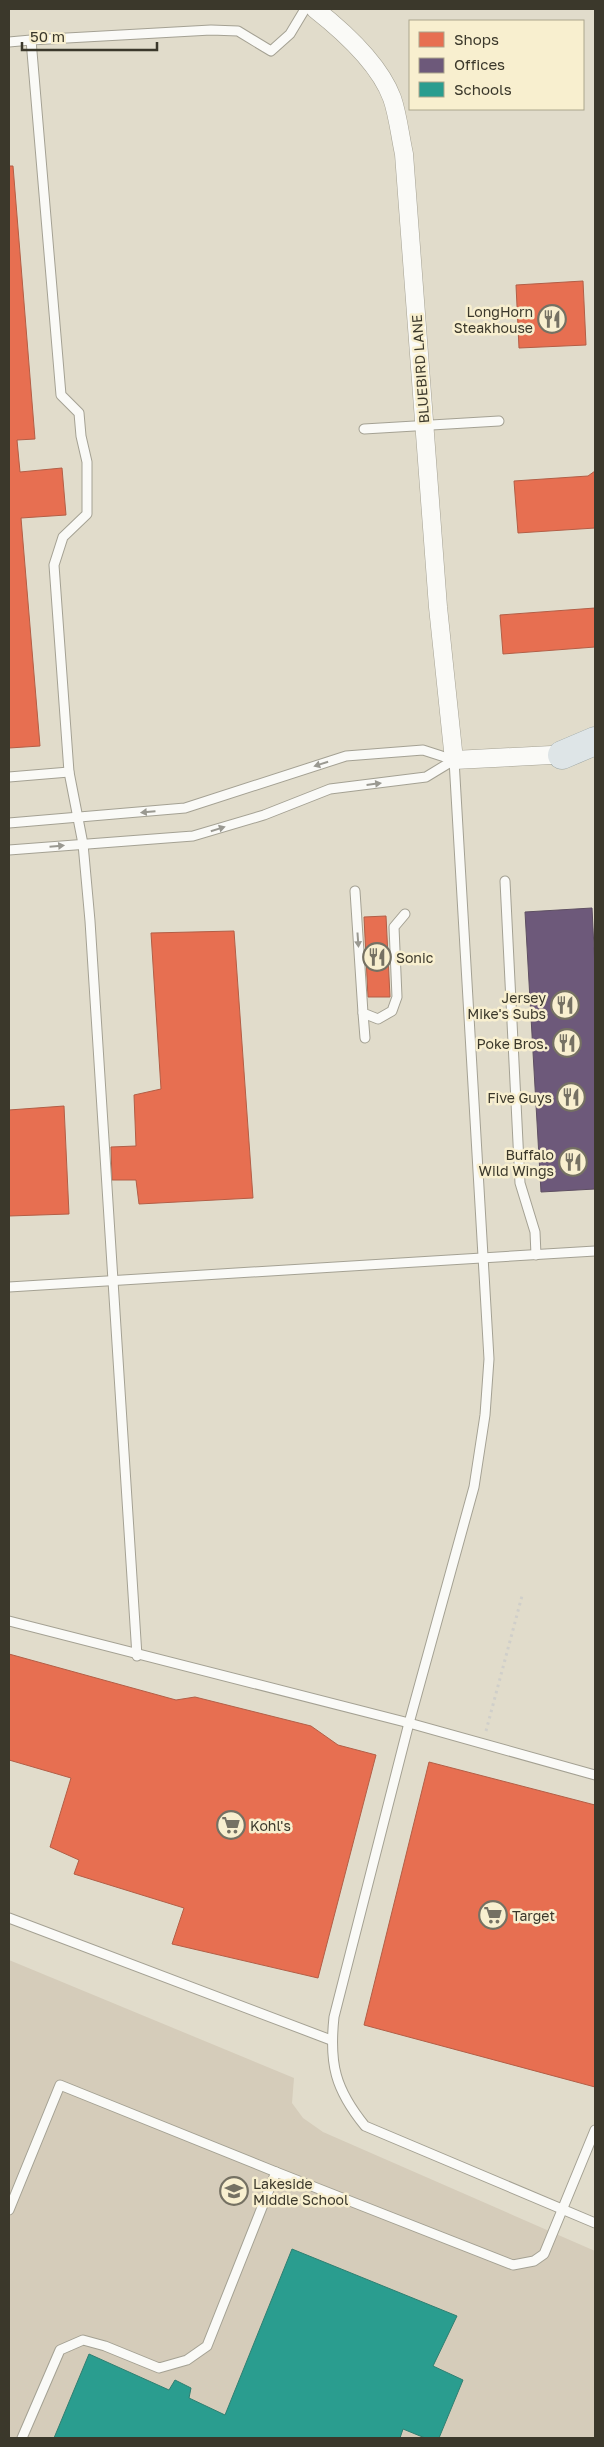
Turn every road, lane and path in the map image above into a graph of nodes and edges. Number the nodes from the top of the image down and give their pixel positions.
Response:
1 (305, 9) edge
2 (315, 9) edge
3 (32, 40) junction
4 (9, 42) edge
5 (499, 421) dead end
6 (425, 425) junction
7 (364, 428) dead end
8 (595, 741) edge
9 (595, 752) edge
10 (562, 754) junction
11 (454, 760) junction
12 (69, 772) junction
13 (9, 777) edge
14 (77, 818) junction
15 (9, 823) edge
16 (83, 844) junction
17 (9, 850) edge
18 (505, 882) dead end
19 (354, 891) dead end
20 (405, 914) dead end
21 (363, 1013) junction
22 (365, 1038) dead end
23 (595, 1251) edge
24 (536, 1255) junction
25 (483, 1258) junction
26 (112, 1280) junction
27 (9, 1287) edge
28 (522, 1596) dead end
29 (9, 1621) edge
30 (137, 1656) junction
31 (410, 1723) junction
32 (483, 1744) junction
33 (595, 1774) edge
34 (9, 1918) edge
35 (331, 2040) junction
36 (595, 2130) edge
37 (276, 2172) junction
38 (9, 2210) edge
39 (564, 2211) junction
40 (595, 2223) edge
41 (22, 2438) edge

1 - 3 lane
2 - 6 street, BLUEBIRD LANE
3 - 4 lane
3 - 12 lane
5 - 6 lane
6 - 7 lane
6 - 11 street, BLUEBIRD LANE
8 - 10 main road
9 - 10 street
10 - 11 street
11 -> 14 lane
16 -> 11 lane
11 - 25 lane
12 - 13 lane
12 - 14 lane
14 - 15 lane
14 - 16 lane
17 -> 16 lane
16 - 26 lane
18 - 24 lane
19 -> 21 lane
20 - 21 lane
21 - 22 lane
23 - 24 lane
24 - 25 lane
25 - 26 lane
25 - 31 lane
26 - 27 lane
26 - 30 lane
28 - 32 path
29 - 30 lane
30 - 31 lane
31 - 32 lane
31 - 35 lane
32 - 33 lane
34 - 35 lane
35 - 39 lane
36 - 39 lane
37 - 38 lane
37 - 39 lane
37 - 41 lane
39 - 40 lane

